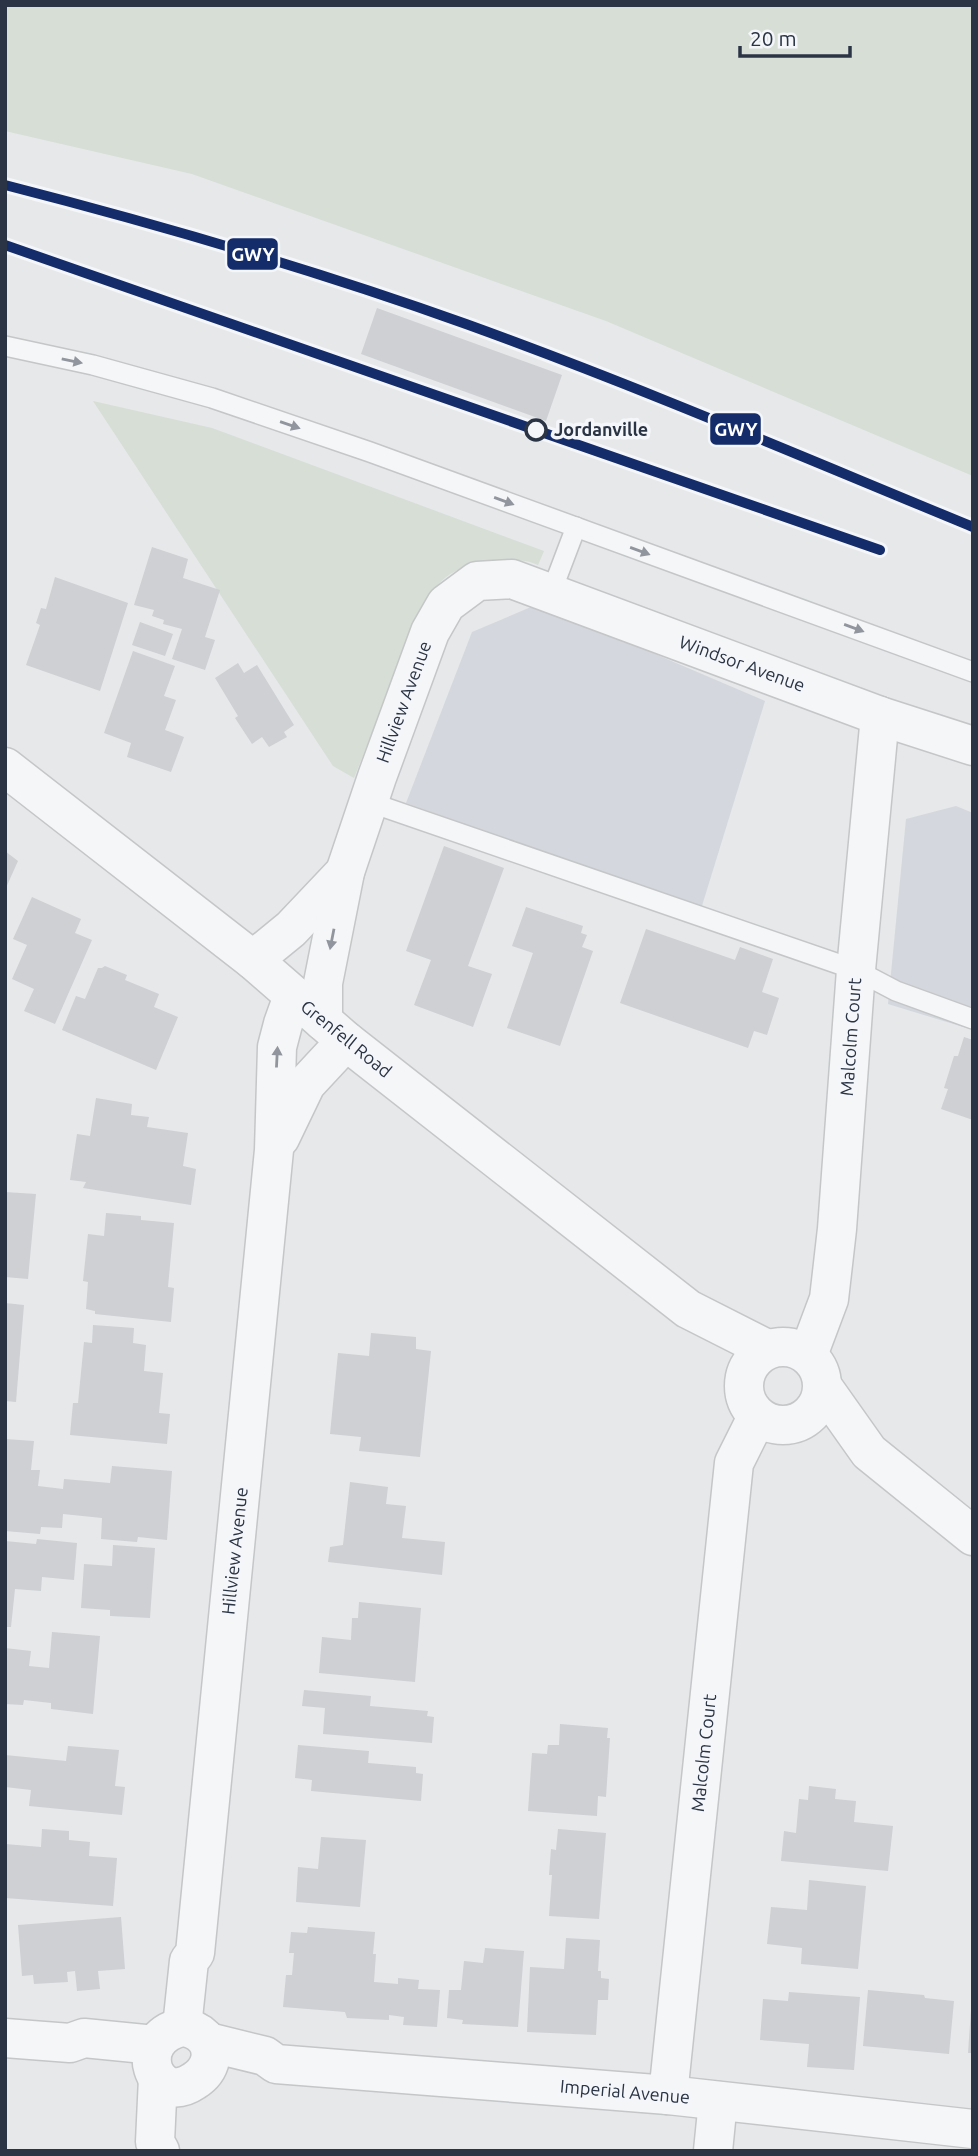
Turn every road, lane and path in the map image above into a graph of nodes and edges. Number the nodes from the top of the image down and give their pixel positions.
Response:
1 (5, 346) edge
2 (576, 527) junction
3 (512, 579) joint
4 (551, 593) junction
5 (973, 671) edge
6 (880, 716) junction
7 (973, 746) edge
8 (5, 767) edge
9 (369, 802) junction
10 (345, 872) junction
11 (253, 960) junction
12 (856, 970) junction
13 (293, 996) junction
14 (973, 1019) edge
15 (334, 1031) junction
16 (274, 1150) junction
17 (756, 1363) junction
18 (816, 1371) junction
19 (757, 1417) junction
20 (796, 1423) junction
21 (869, 1451) junction
22 (973, 1536) edge
23 (5, 2038) edge
24 (181, 2056) junction
25 (668, 2095) junction
26 (718, 2101) junction
27 (973, 2129) edge
28 (162, 2151) edge
29 (713, 2151) edge

1 -> 2 lane
2 - 4 lane
2 -> 5 lane
3 - 4 street, Windsor Avenue
3 - 9 street, Hillview Avenue
4 - 6 street, Windsor Avenue
6 - 7 street, Windsor Avenue
6 - 12 street, Malcolm Court
8 - 11 street, Grenfell Road
9 - 10 street, Hillview Avenue
9 - 12 lane
10 - 11 street, Hillview Avenue
10 -> 15 street, Hillview Avenue
11 - 13 street, Grenfell Road
12 - 14 lane
12 - 18 street, Malcolm Court
13 - 15 street, Grenfell Road
16 -> 13 street, Hillview Avenue
15 - 16 street, Hillview Avenue
15 - 17 street, Grenfell Road
16 - 24 street, Hillview Avenue
17 - 18 street
17 - 19 street
18 - 20 street
18 - 21 street
19 - 20 street
19 - 25 street, Malcolm Court
20 - 21 street
21 - 22 street
23 - 24 street, Imperial Avenue
24 - 25 street, Imperial Avenue
24 - 28 street, Hillview Avenue
25 - 26 street, Imperial Avenue
26 - 27 street, Imperial Avenue
26 - 29 street

